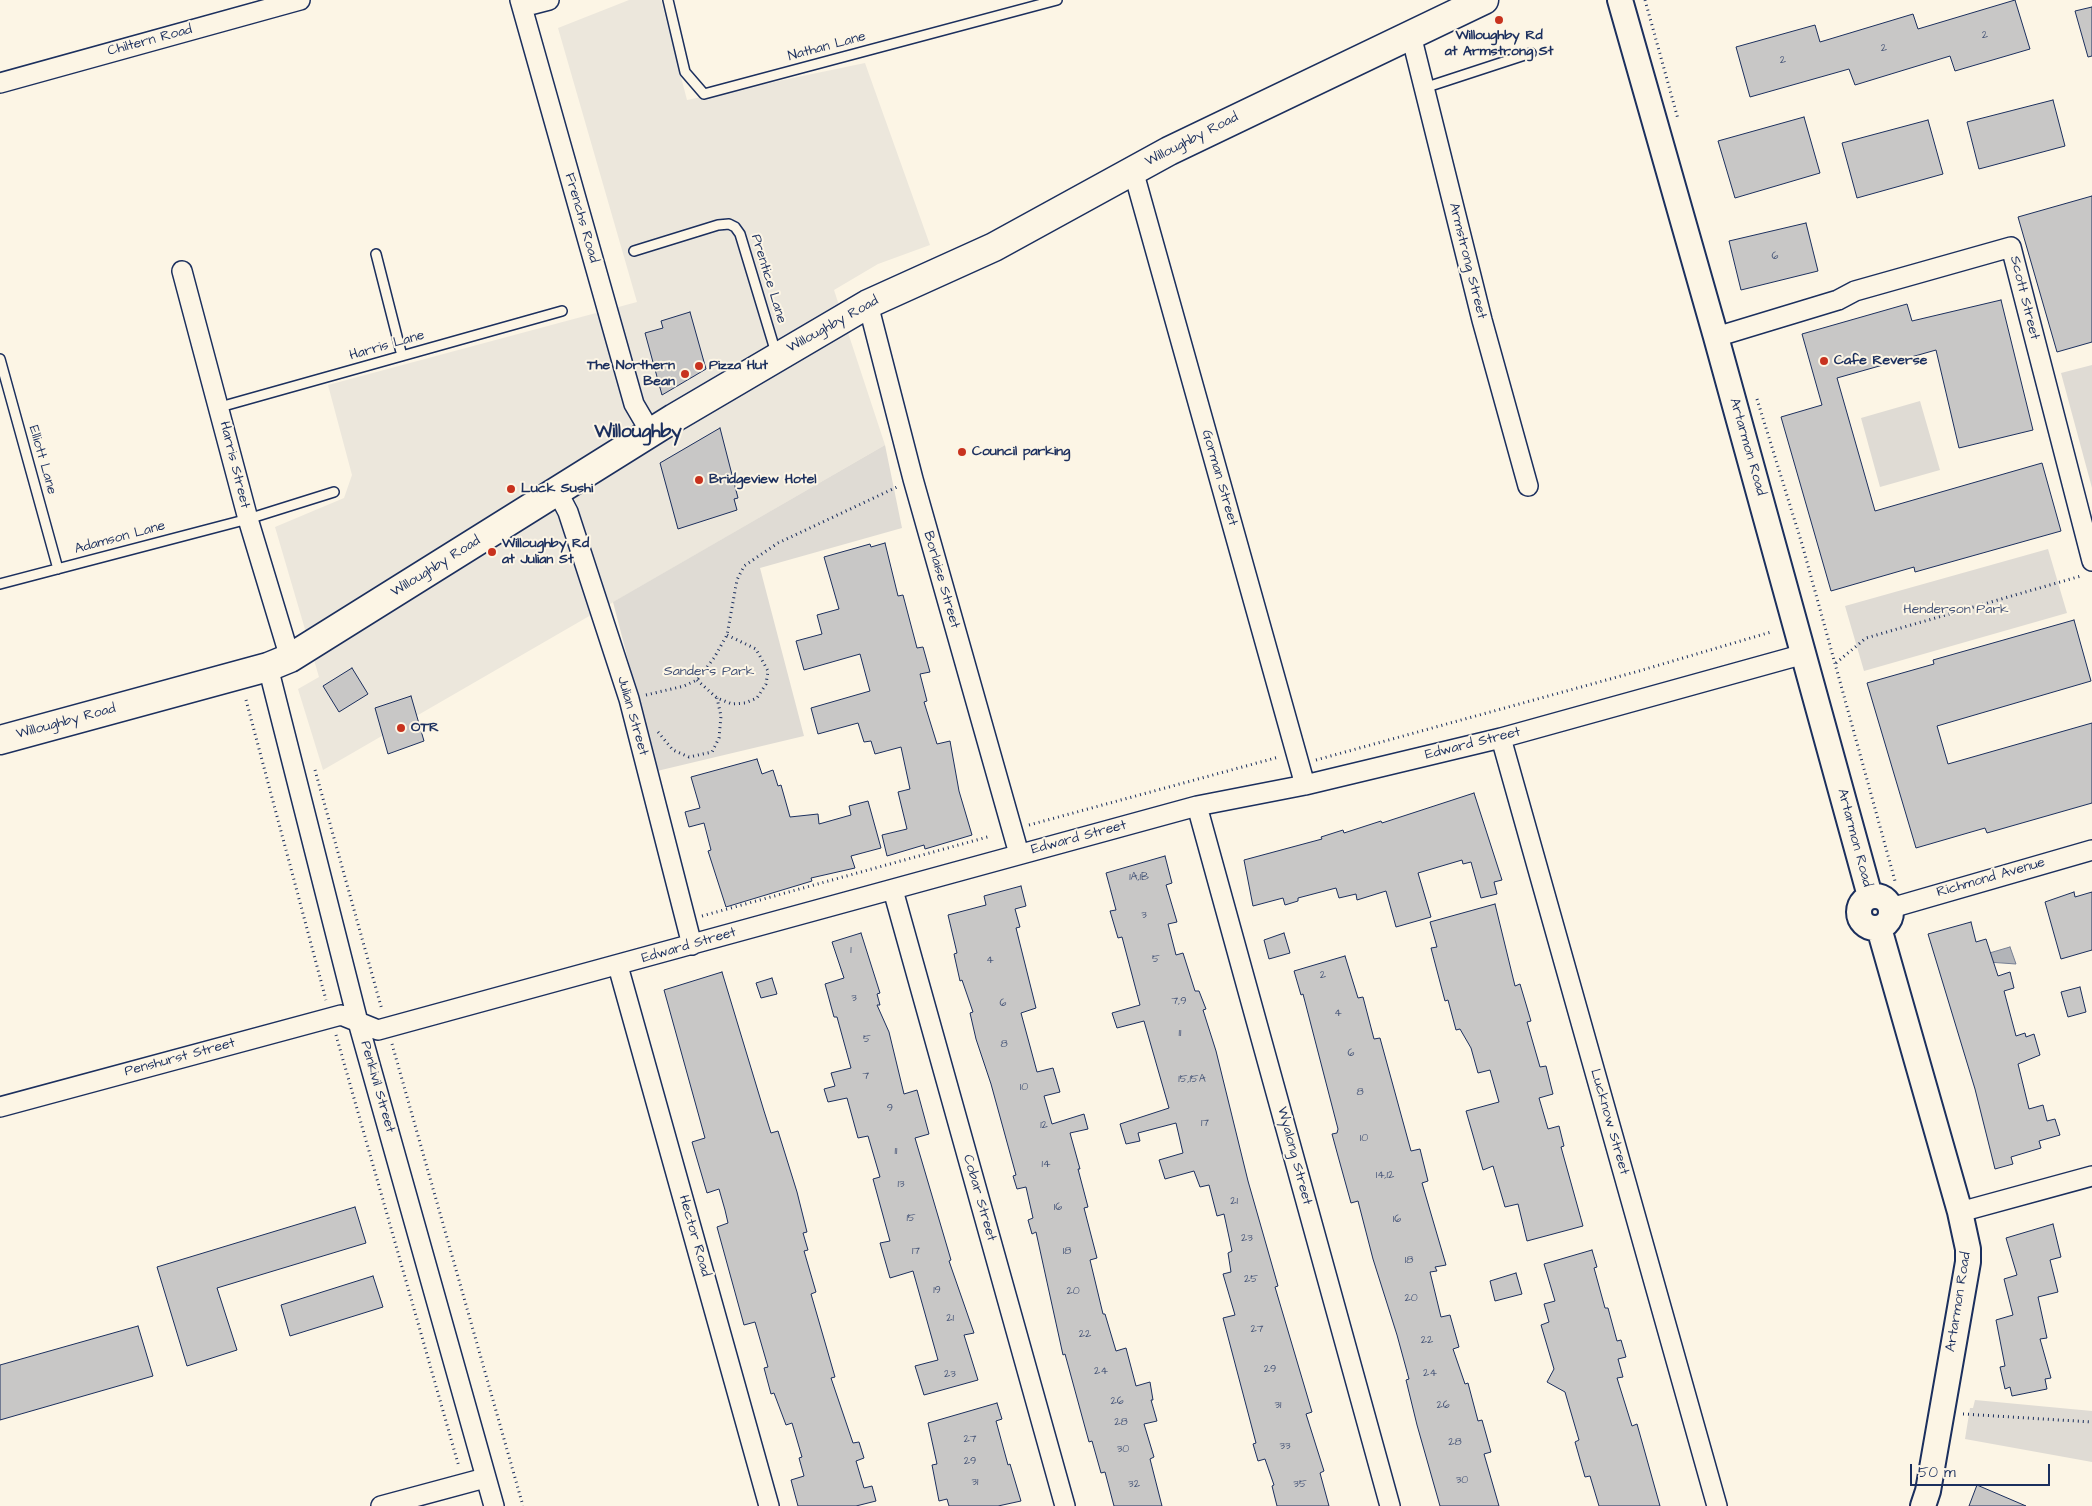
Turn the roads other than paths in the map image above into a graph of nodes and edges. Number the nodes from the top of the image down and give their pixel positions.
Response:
1 (300, 0) edge
2 (549, 0) edge
3 (668, 0) edge
4 (1057, 0) edge
5 (1484, 0) edge
6 (1620, 0) edge
7 (521, 4) edge
8 (1411, 35) junction
9 (1531, 52) dead end
10 (0, 83) edge
11 (1424, 88) junction
12 (1133, 170) junction
13 (634, 251) dead end
14 (376, 254) dead end
15 (182, 271) dead end
16 (868, 304) junction
17 (562, 311) dead end
18 (1716, 337) junction
19 (402, 356) junction
20 (777, 356) junction
21 (0, 358) edge
22 (220, 407) junction
23 (651, 433) junction
24 (1528, 486) dead end
25 (557, 491) junction
26 (334, 492) dead end
27 (248, 519) junction
28 (2088, 568) edge
29 (58, 569) junction
30 (0, 584) edge
31 (1804, 654) junction
32 (279, 662) junction
33 (1501, 738) junction
34 (0, 740) edge
35 (1306, 785) junction
36 (1197, 806) junction
37 (2092, 850) edge
38 (1019, 854) junction
39 (893, 890) junction
40 (1870, 896) junction
41 (1891, 908) junction
42 (1879, 928) junction
43 (692, 945) junction
44 (618, 966) junction
45 (358, 1022) junction
46 (0, 1107) edge
47 (2092, 1176) edge
48 (1960, 1212) junction
49 (485, 1478) junction
50 (381, 1506) edge
51 (494, 1506) edge
52 (769, 1506) edge
53 (1065, 1506) edge
54 (1390, 1506) edge
55 (1717, 1506) edge
56 (1923, 1506) edge

1 - 10 street, Chiltern Road
2 - 7 street
3 - 4 lane, Nathan Lane
5 - 8 main road, Willoughby Road
6 - 18 street, Artarmon Road
7 - 23 street, Frenchs Road
8 - 11 street, Armstrong Street
8 - 12 main road, Willoughby Road
9 - 11 lane
11 - 24 street, Armstrong Street
12 - 16 main road, Willoughby Road
12 - 35 street, Gorman Street
13 - 20 lane, Prentice Lane
14 - 19 lane
15 - 22 street, Harris Street
16 - 20 main road, Willoughby Road
16 - 38 street, Borlaise Street
17 - 19 lane, Harris Lane
18 - 28 street, Scott Street
18 - 31 street, Artarmon Road
19 - 22 lane, Harris Lane
20 - 23 main road, Willoughby Road
21 - 29 lane, Elliott Lane
22 - 27 street, Harris Street
23 - 25 main road, Willoughby Road
25 - 32 main road, Willoughby Road
25 - 43 street, Julian Street
26 - 27 lane, Adamson Lane
27 - 29 lane, Adamson Lane
27 - 32 street, Harris Street
29 - 30 lane, Adamson Lane
31 - 33 street, Edward Street
31 - 40 street, Artarmon Road
32 - 34 main road, Willoughby Road
32 - 45 street, Penkivil Street
33 - 35 street, Edward Street
33 - 55 street, Lucknow Street
35 - 36 street, Edward Street
36 - 38 street, Edward Street
36 - 54 street, Wyalong Street
37 - 41 street, Richmond Avenue
38 - 39 street, Edward Street
39 - 43 street, Edward Street
39 - 53 street, Cobar Street
40 - 41 street
40 - 42 street
41 - 42 street
42 - 48 street, Artarmon Road
43 - 44 street, Edward Street
44 - 45 street, Edward Street
44 - 52 street, Hector Road
45 - 46 street, Penshurst Street
45 - 49 street, Penkivil Street
47 - 48 street
48 - 56 street, Artarmon Road
49 - 50 street
49 - 51 street, Penkivil Street

